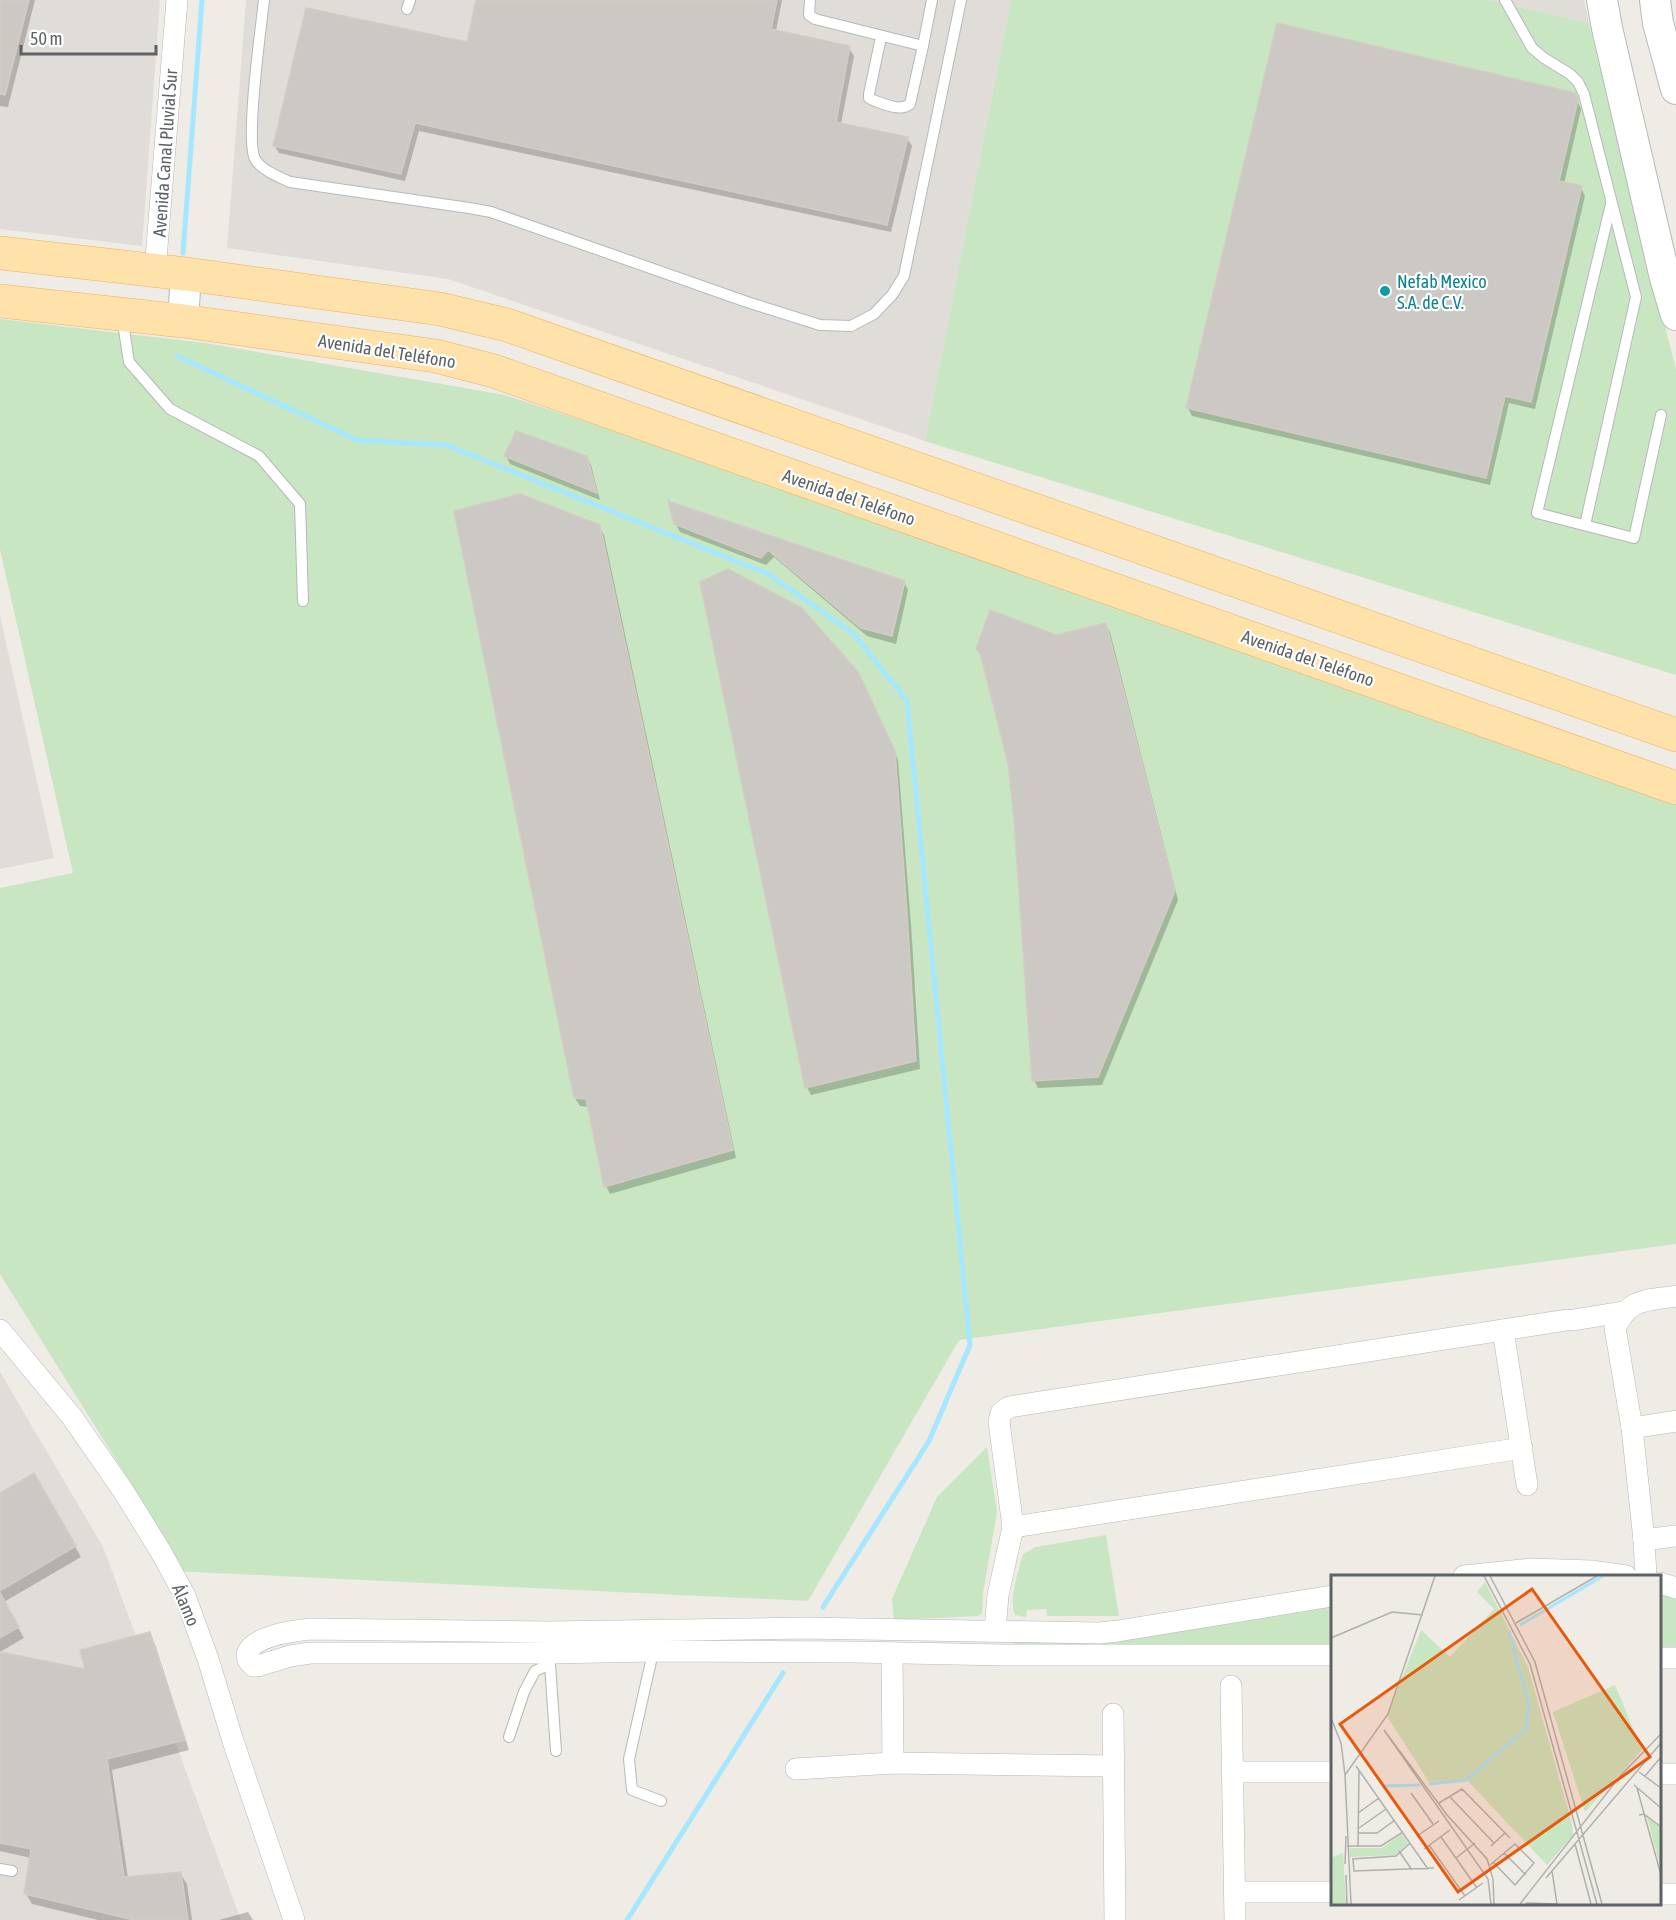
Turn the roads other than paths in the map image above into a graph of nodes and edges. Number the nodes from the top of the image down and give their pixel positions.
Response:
1 (177, 0) edge
2 (264, 0) edge
3 (810, 0) edge
4 (932, 0) edge
5 (961, 0) edge
6 (1505, 0) edge
7 (1602, 0) edge
8 (1654, 0) edge
9 (881, 37) junction
10 (923, 46) junction
11 (1676, 89) edge
12 (1611, 201) junction
13 (0, 253) edge
14 (171, 273) junction
15 (0, 301) edge
16 (121, 314) junction
17 (1676, 315) edge
18 (183, 321) junction
19 (1661, 416) dead end
20 (1585, 525) junction
21 (303, 601) dead end
22 (1676, 735) edge
23 (1676, 788) edge
24 (1676, 1296) edge
25 (1623, 1312) junction
26 (0, 1330) edge
27 (1503, 1330) junction
28 (1676, 1420) edge
29 (1632, 1428) junction
30 (1522, 1448) junction
31 (1527, 1485) dead end
32 (1013, 1527) junction
33 (1676, 1536) edge
34 (1644, 1540) junction
35 (1474, 1575) edge
36 (1619, 1575) edge
37 (1646, 1575) edge
38 (1661, 1584) edge
39 (1676, 1588) edge
40 (1331, 1596) edge
41 (855, 1628) junction
42 (1000, 1630) junction
43 (549, 1632) junction
44 (655, 1641) junction
45 (855, 1652) junction
46 (892, 1653) junction
47 (1004, 1655) junction
48 (1331, 1655) edge
49 (550, 1659) junction
50 (1231, 1686) dead end
51 (1113, 1714) dead end
52 (509, 1737) dead end
53 (556, 1751) dead end
54 (893, 1763) junction
55 (1112, 1766) junction
56 (796, 1769) dead end
57 (1233, 1772) junction
58 (1331, 1772) edge
59 (661, 1801) dead end
60 (0, 1869) edge
61 (12, 1871) dead end
62 (1235, 1892) junction
63 (1331, 1892) edge
64 (294, 1920) edge
65 (1114, 1920) edge
66 (1235, 1920) edge

1 - 14 street, Avenida Canal Pluvial Sur
2 - 5 lane
3 - 9 lane
4 - 10 lane
6 - 12 lane
7 - 17 main road
8 - 11 main road
9 - 10 lane
9 - 10 lane
12 - 20 lane
12 - 20 lane
13 - 14 main road
14 - 18 main road
14 - 22 main road
15 - 16 main road, Avenida del Teléfono
16 - 18 main road, Avenida del Teléfono
16 - 21 lane
18 - 23 main road, Avenida del Teléfono
19 - 20 lane
24 - 25 street
25 - 27 street
25 - 29 street
26 - 64 street, Álamo
27 - 30 street
27 - 32 street
28 - 29 street
29 - 34 street
30 - 31 street
30 - 32 street
32 - 42 street
33 - 34 street
34 - 37 street
35 - 36 street
38 - 39 street
40 - 42 street
41 - 42 street
41 - 44 street
41 - 45 street
42 - 47 street
43 - 44 street
43 - 49 lane
43 - 49 street
44 - 45 street
44 - 49 street
44 - 59 lane
45 - 46 street
46 - 47 street
46 - 54 street
47 - 48 street
49 - 52 lane
49 - 53 lane
50 - 57 street
51 - 55 street
54 - 55 street
54 - 56 street
55 - 65 street
57 - 58 street
57 - 62 street
60 - 61 lane
62 - 63 street
62 - 66 street

